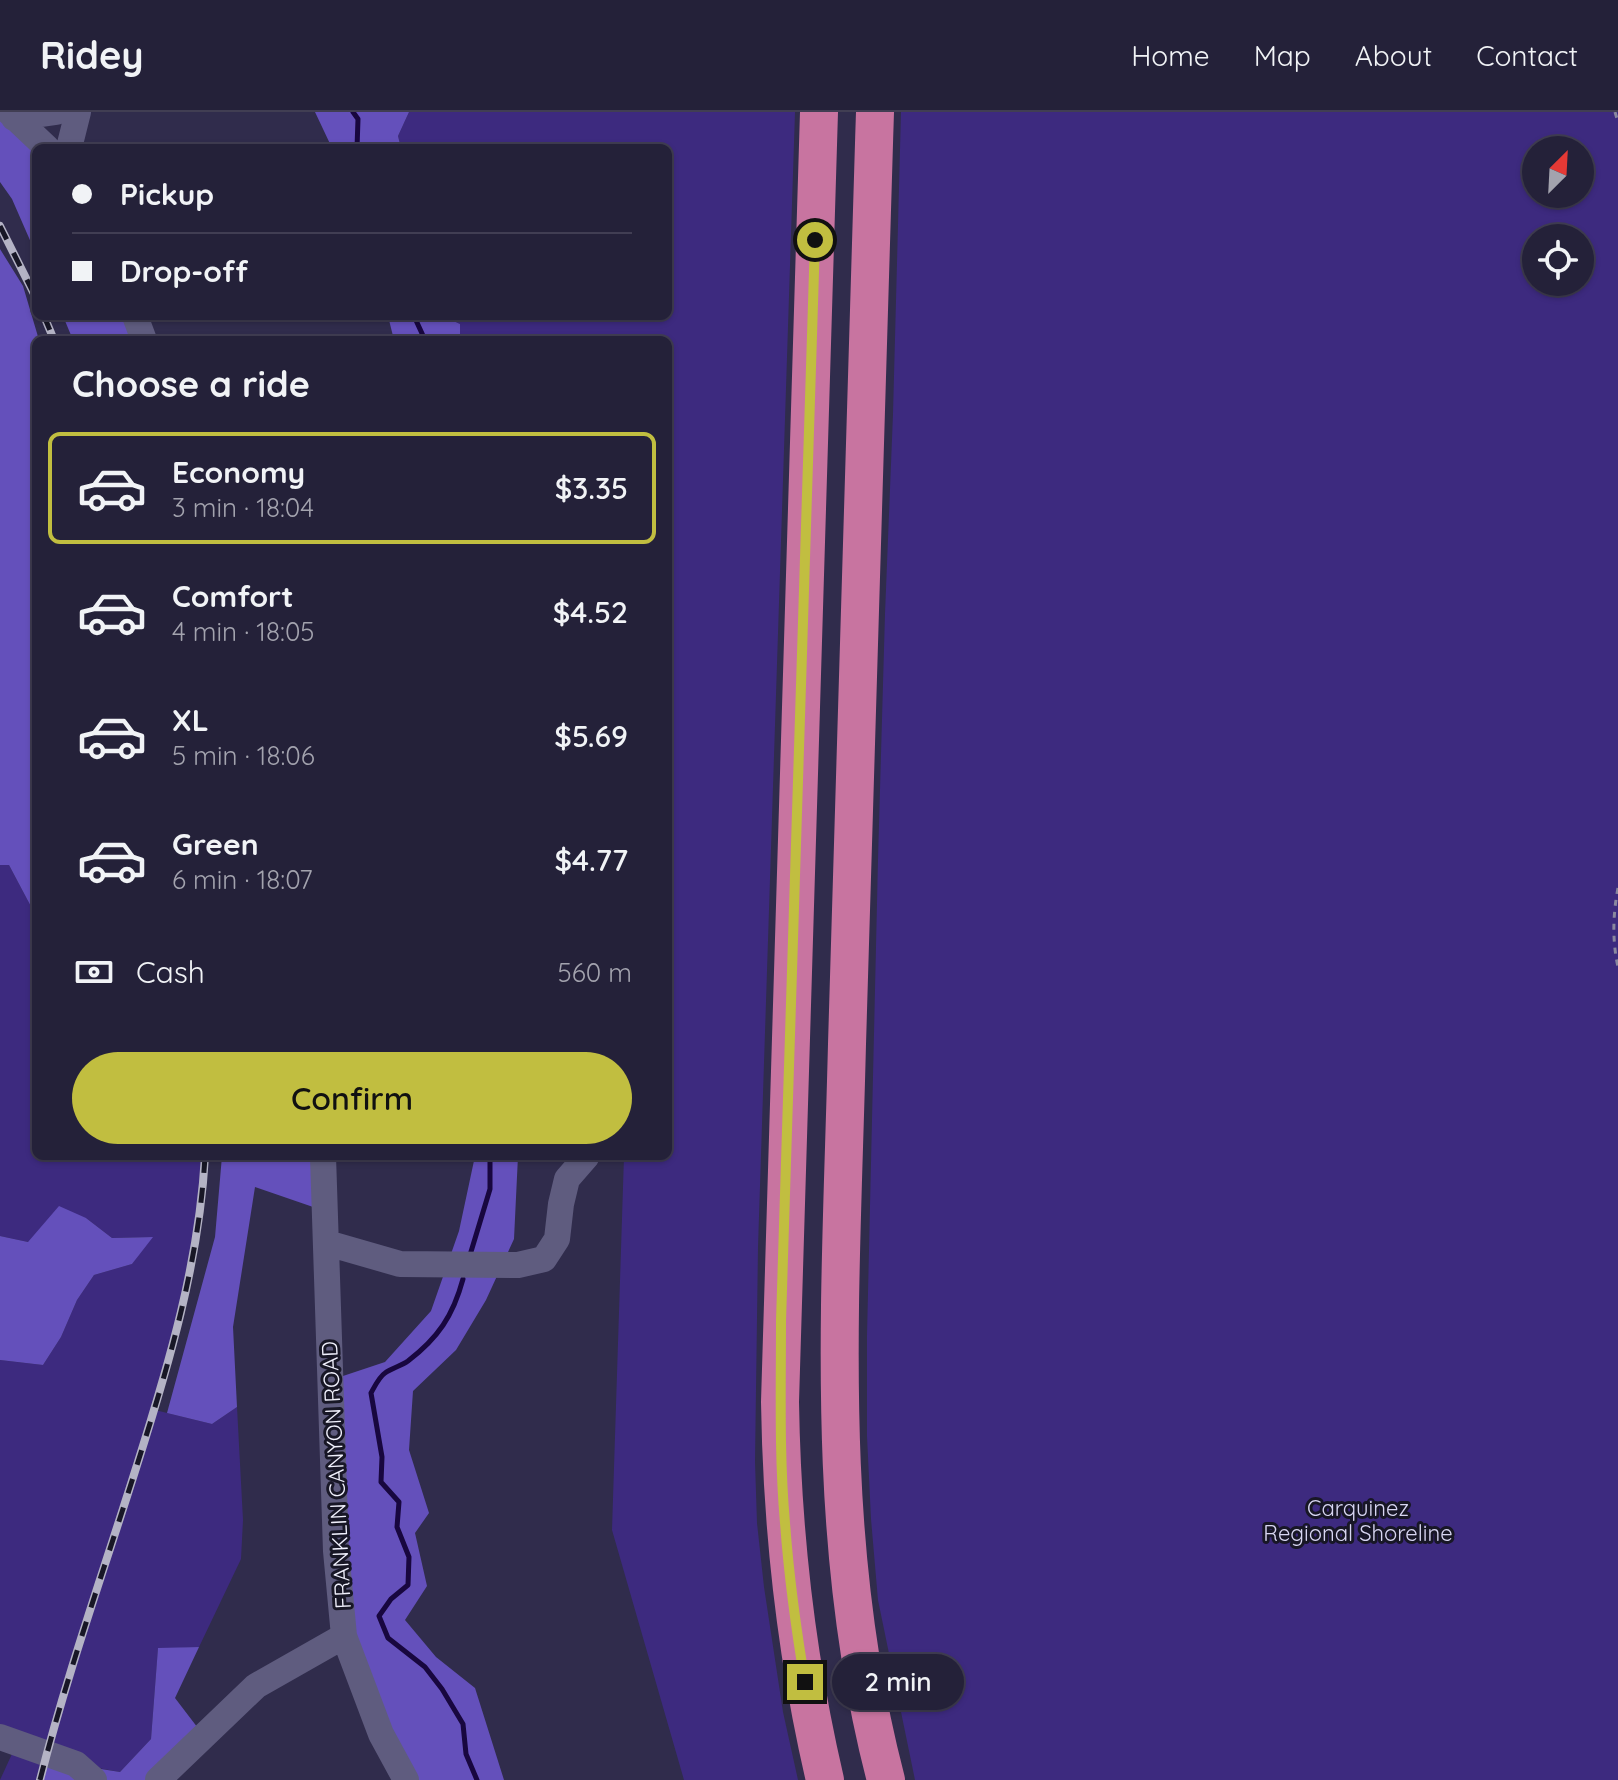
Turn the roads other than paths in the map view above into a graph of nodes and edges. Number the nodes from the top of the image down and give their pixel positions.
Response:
1 (56, 112) edge
2 (78, 112) edge
3 (819, 112) edge
4 (875, 112) edge
5 (12, 115) edge
6 (43, 144) edge
7 (70, 144) edge
8 (331, 1160) edge
9 (584, 1160) edge
10 (327, 1243) junction
11 (344, 1636) junction
12 (0, 1737) edge
13 (94, 1780) edge
14 (158, 1780) edge
15 (406, 1780) edge
16 (825, 1780) edge
17 (886, 1780) edge

1 - 5 street
2 - 7 street
3 - 16 highway
4 - 17 highway
5 - 6 street
8 - 10 street, FRANKLIN CANYON ROAD
9 - 10 street
10 - 11 street, FRANKLIN CANYON ROAD
11 - 14 street
11 - 15 street, FRANKLIN CANYON ROAD
12 - 13 street

